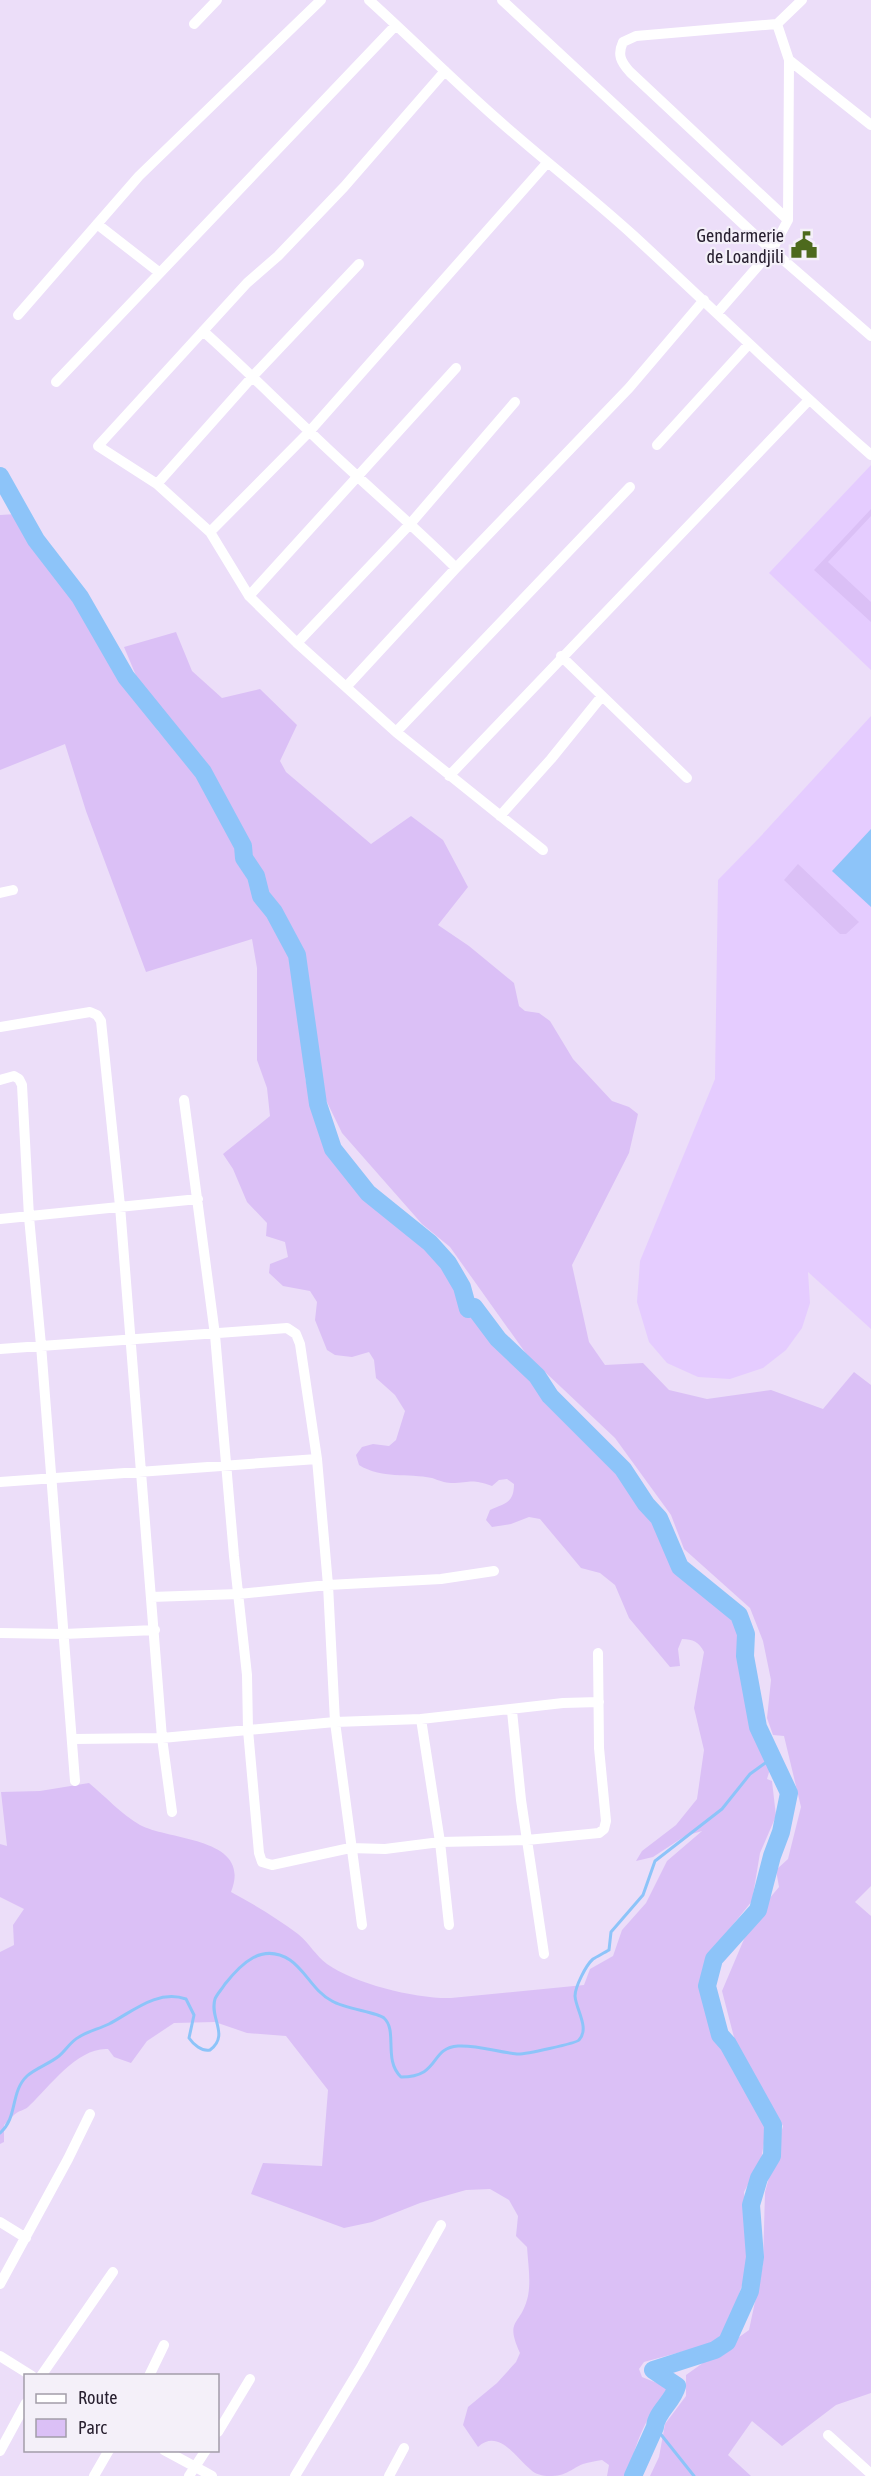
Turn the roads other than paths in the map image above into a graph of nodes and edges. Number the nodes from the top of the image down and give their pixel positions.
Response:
1 (217, 0) edge
2 (321, 0) edge
3 (369, 0) edge
4 (502, 0) edge
5 (802, 0) edge
6 (194, 24) dead end
7 (777, 24) junction
8 (396, 25) junction
9 (789, 60) junction
10 (445, 71) junction
11 (870, 122) edge
12 (547, 163) junction
13 (788, 220) junction
14 (97, 224) junction
15 (772, 250) junction
16 (359, 264) dead end
17 (160, 273) junction
18 (704, 300) junction
19 (718, 312) junction
20 (18, 315) dead end
21 (203, 331) junction
22 (871, 336) edge
23 (749, 344) junction
24 (456, 368) dead end
25 (253, 376) junction
26 (56, 382) dead end
27 (808, 401) junction
28 (515, 402) dead end
29 (309, 432) junction
30 (657, 445) dead end
31 (871, 455) edge
32 (358, 475) junction
33 (157, 484) junction
34 (630, 487) dead end
35 (411, 523) junction
36 (210, 532) junction
37 (456, 568) junction
38 (249, 596) junction
39 (297, 643) junction
40 (561, 656) junction
41 (347, 686) junction
42 (602, 696) junction
43 (396, 732) junction
44 (449, 776) junction
45 (687, 778) dead end
46 (500, 816) junction
47 (543, 850) dead end
48 (13, 891) dead end
49 (0, 893) edge
50 (0, 1027) edge
51 (0, 1080) edge
52 (184, 1100) dead end
53 (198, 1199) junction
54 (120, 1206) junction
55 (29, 1217) junction
56 (0, 1219) edge
57 (215, 1335) junction
58 (130, 1341) junction
59 (41, 1346) junction
60 (0, 1349) edge
61 (317, 1459) junction
62 (228, 1467) junction
63 (140, 1472) junction
64 (51, 1477) junction
65 (0, 1482) edge
66 (494, 1571) dead end
67 (328, 1585) junction
68 (239, 1594) junction
69 (151, 1597) junction
70 (155, 1630) junction
71 (0, 1633) edge
72 (64, 1634) junction
73 (598, 1653) dead end
74 (599, 1702) junction
75 (512, 1711) junction
76 (422, 1719) junction
77 (336, 1722) junction
78 (248, 1730) junction
79 (162, 1738) junction
80 (73, 1739) junction
81 (75, 1781) dead end
82 (172, 1812) dead end
83 (527, 1840) junction
84 (441, 1842) junction
85 (350, 1848) junction
86 (362, 1925) dead end
87 (449, 1925) dead end
88 (544, 1954) dead end
89 (90, 2114) dead end
90 (0, 2222) edge
91 (441, 2224) dead end
92 (26, 2238) junction
93 (113, 2272) dead end
94 (0, 2284) edge
95 (164, 2345) dead end
96 (0, 2356) edge
97 (29, 2374) edge
98 (41, 2374) edge
99 (150, 2374) edge
100 (250, 2379) dead end
101 (24, 2407) edge
102 (219, 2430) edge
103 (828, 2435) dead end
104 (404, 2448) dead end
105 (0, 2451) edge
106 (108, 2452) edge
107 (165, 2452) edge
108 (205, 2452) edge
109 (192, 2471) edge
110 (871, 2474) edge
111 (94, 2476) edge
112 (212, 2476) edge
113 (295, 2476) edge
114 (389, 2476) edge

1 - 6 street
2 - 14 street
3 - 8 street
4 - 15 street
5 - 7 street
7 - 9 street
7 - 13 street
8 - 10 street
8 - 17 street
9 - 11 street
9 - 13 street
10 - 12 street
10 - 21 street
12 - 18 street
12 - 29 street
13 - 15 street
14 - 17 street
14 - 20 street
15 - 19 street
15 - 22 street
16 - 25 street
17 - 26 street
18 - 19 street
18 - 37 street
19 - 23 street
21 - 25 street
21 - 33 street
23 - 27 street
23 - 30 street
24 - 32 street
25 - 29 street
25 - 33 street
27 - 31 street
27 - 40 street
28 - 35 street
29 - 32 street
29 - 36 street
32 - 35 street
32 - 38 street
33 - 36 street
34 - 43 street
35 - 37 street
35 - 39 street
36 - 38 street
37 - 41 street
38 - 39 street
39 - 41 street
40 - 42 street
40 - 44 street
41 - 43 street
42 - 45 street
42 - 46 street
43 - 44 street
44 - 46 street
46 - 47 street
48 - 49 street
50 - 54 street
51 - 55 street
52 - 53 street
53 - 54 street
53 - 57 street
54 - 55 street
54 - 58 street
55 - 56 street
55 - 59 street
57 - 58 street
57 - 61 street
57 - 62 street
58 - 59 street
58 - 63 street
59 - 60 street
59 - 64 street
61 - 62 street
61 - 67 street
62 - 63 street
62 - 68 street
63 - 64 street
63 - 69 street
64 - 65 street
64 - 72 street
66 - 67 street
67 - 68 street
67 - 77 street
68 - 69 street
68 - 78 street
69 - 70 street
70 - 72 street
70 - 79 street
71 - 72 street
72 - 80 street
73 - 74 street
74 - 75 street
74 - 83 street
75 - 76 street
75 - 83 street
76 - 77 street
76 - 84 street
77 - 78 street
77 - 85 street
78 - 79 street
78 - 85 street
79 - 80 street
79 - 82 street
80 - 81 street
83 - 84 street
83 - 88 street
84 - 85 street
84 - 87 street
85 - 86 street
89 - 92 street
90 - 92 street
91 - 113 street
92 - 94 street
93 - 98 street
95 - 99 street
96 - 97 street
100 - 102 street
101 - 105 street
103 - 110 street
104 - 114 street
106 - 111 street
107 - 109 street
108 - 109 street
109 - 112 street

